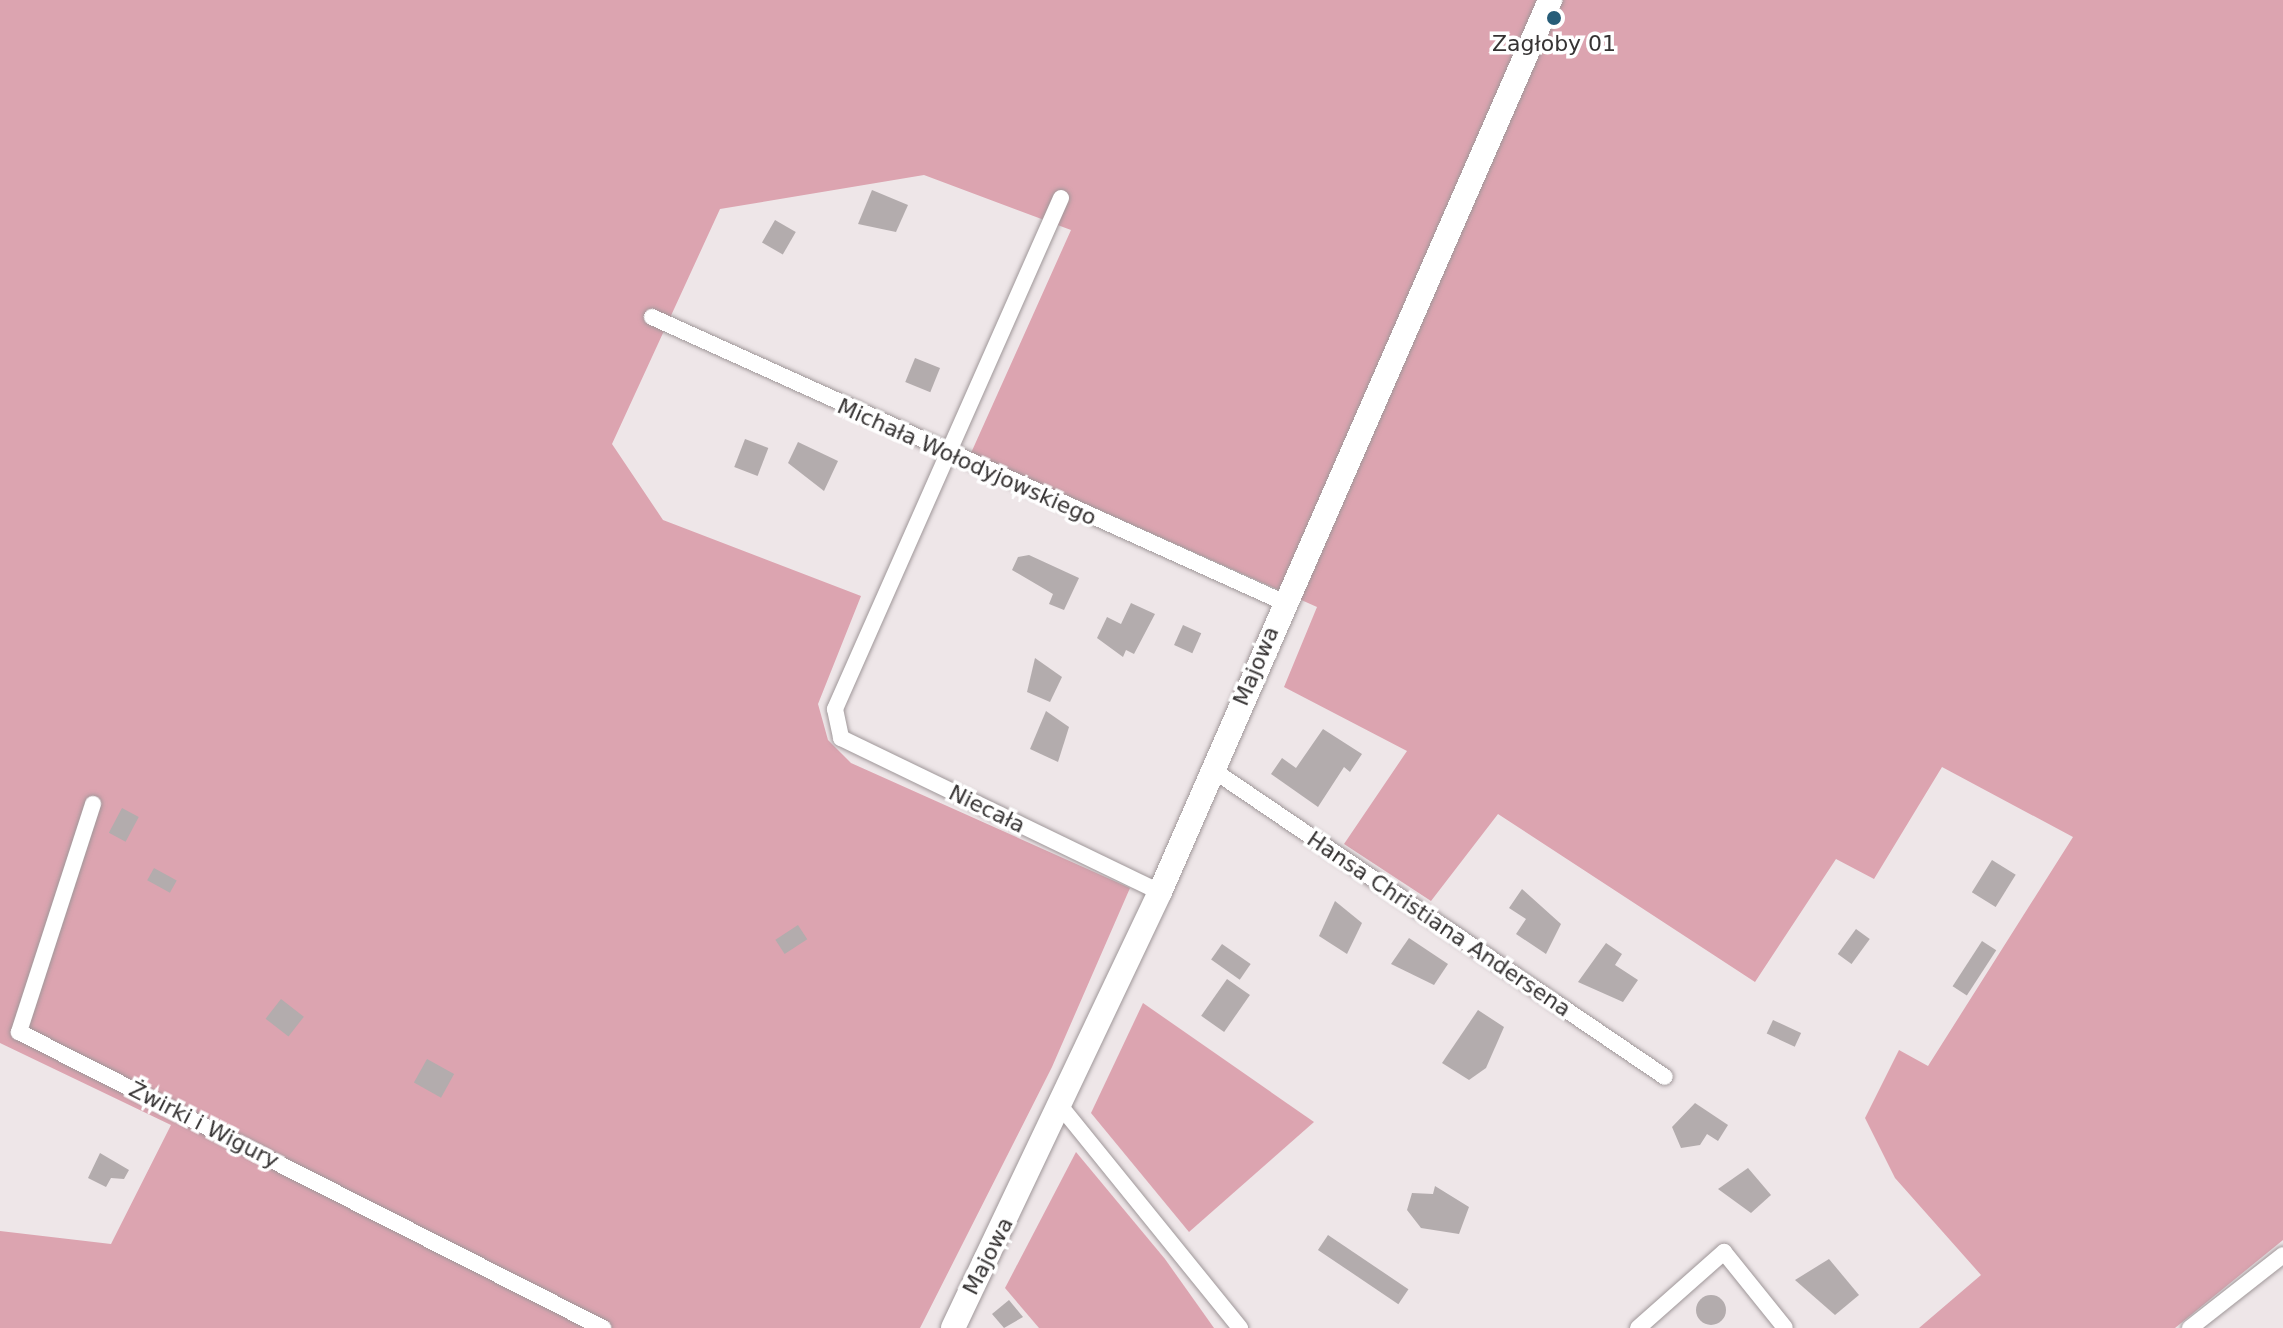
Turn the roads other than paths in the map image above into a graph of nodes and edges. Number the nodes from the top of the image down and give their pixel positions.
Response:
1 (1550, 0) edge
2 (1061, 198) dead end
3 (652, 317) dead end
4 (947, 455) junction
5 (1283, 602) junction
6 (1213, 770) junction
7 (93, 804) dead end
8 (1160, 892) junction
9 (1665, 1077) dead end
10 (1062, 1108) junction
11 (2283, 1255) edge
12 (603, 1328) edge
13 (953, 1328) edge
14 (1240, 1328) edge
15 (1638, 1328) edge
16 (1785, 1328) edge
17 (2190, 1328) edge

1 - 5 street, Majowa
2 - 4 street
3 - 4 street, Michała Wołodyjowskiego
4 - 5 street, Michała Wołodyjowskiego
4 - 8 street, Niecała
5 - 6 street, Majowa
6 - 8 street, Majowa
6 - 9 street, Hansa Christiana Andersena
7 - 12 street, Żwirki i Wigury
8 - 10 street, Majowa
10 - 13 street, Majowa
10 - 14 street
11 - 17 street
15 - 16 street

